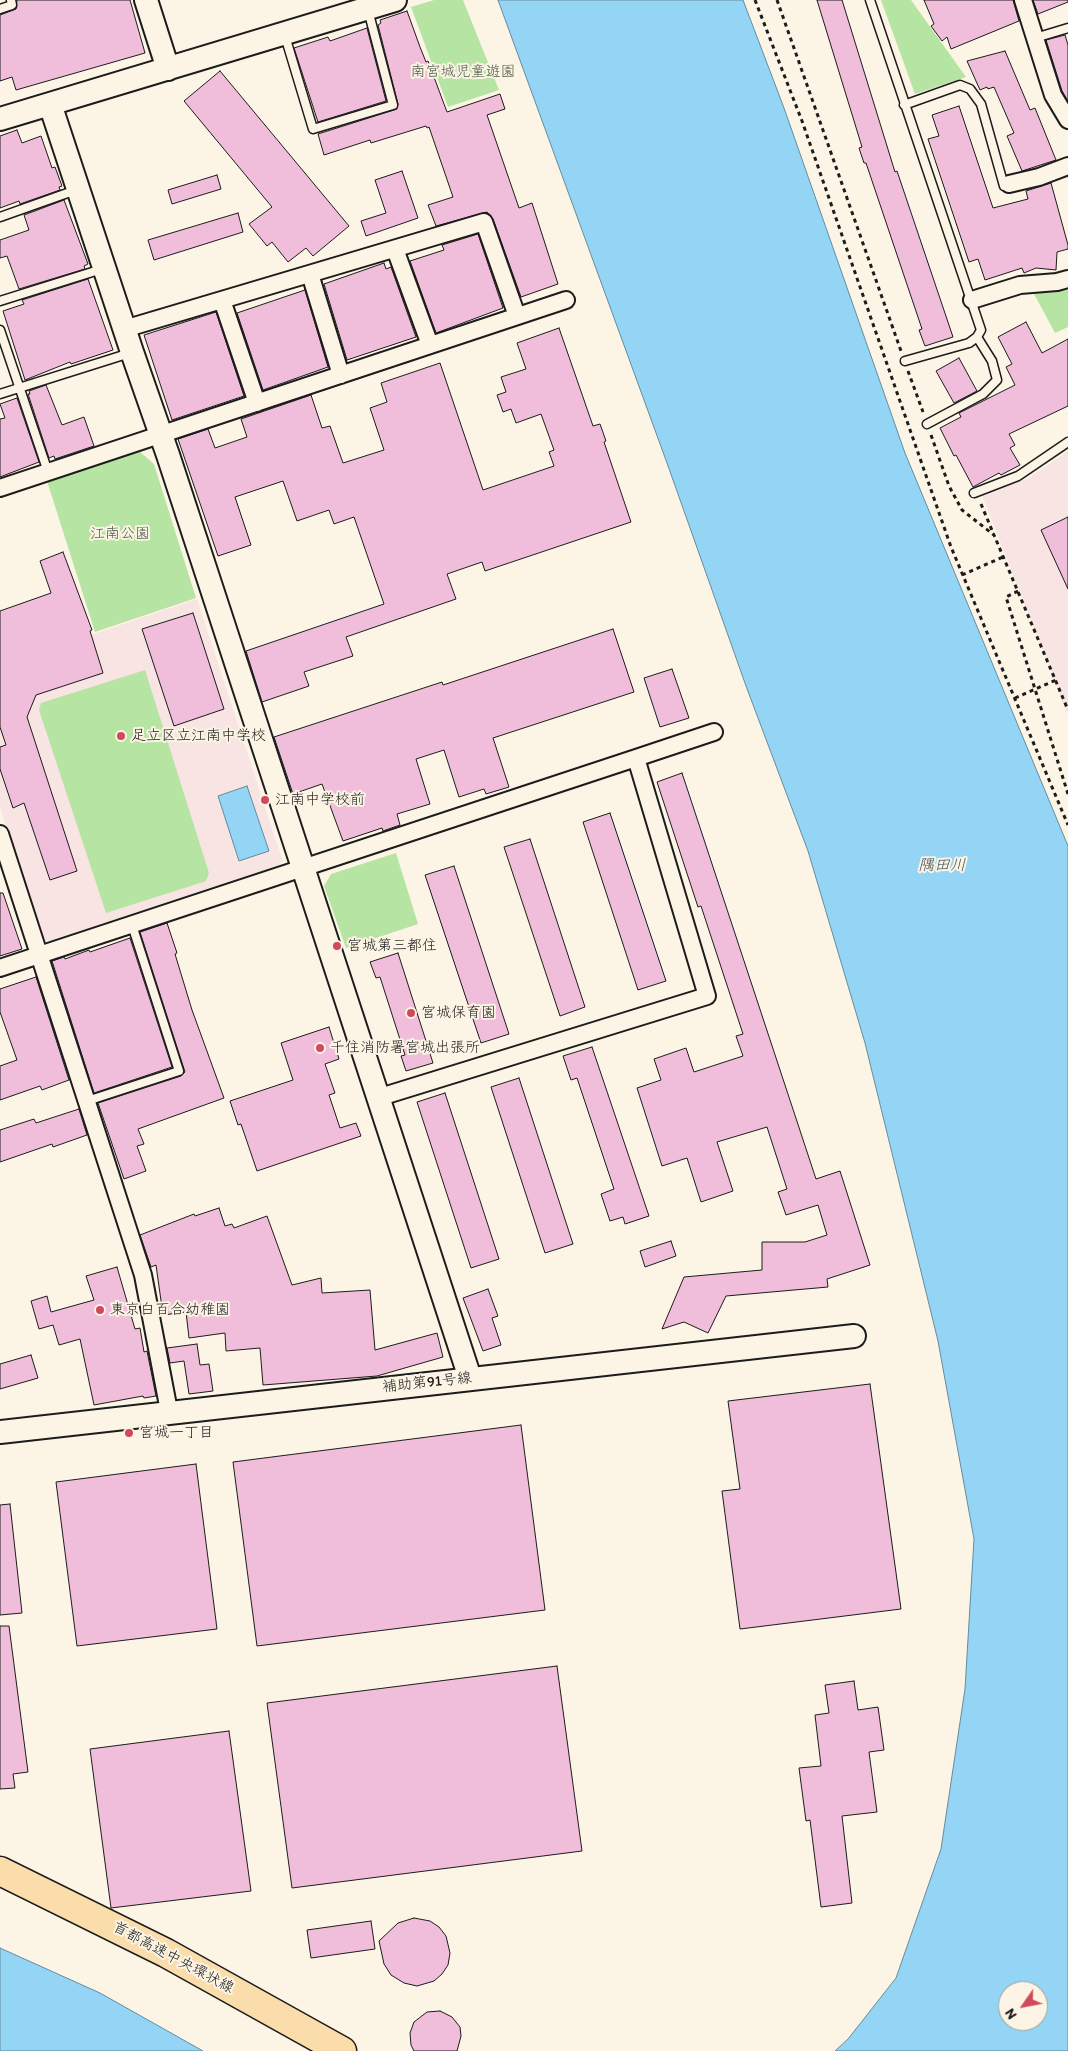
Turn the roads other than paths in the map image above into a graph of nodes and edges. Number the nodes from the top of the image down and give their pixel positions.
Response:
1 (10, 0) edge
2 (146, 0) edge
3 (395, 0) edge
4 (870, 0) edge
5 (1023, 0) edge
6 (367, 8) junction
7 (0, 9) edge
8 (1068, 28) edge
9 (284, 34) junction
10 (1035, 38) junction
11 (168, 69) junction
12 (50, 104) junction
13 (904, 105) junction
14 (0, 119) edge
15 (1068, 120) edge
16 (1068, 166) edge
17 (1009, 184) joint
18 (78, 189) junction
19 (0, 217) edge
20 (395, 249) junction
21 (104, 268) junction
22 (310, 274) junction
23 (1068, 278) edge
24 (222, 300) junction
25 (566, 300) dead end
26 (972, 300) junction
27 (0, 301) edge
28 (517, 316) junction
29 (124, 329) junction
30 (0, 330) edge
31 (977, 337) junction
32 (430, 345) junction
33 (132, 352) junction
34 (905, 362) road end
35 (342, 374) junction
36 (20, 388) junction
37 (0, 394) edge
38 (257, 402) junction
39 (927, 424) road end
40 (162, 436) junction
41 (1068, 442) edge
42 (48, 472) junction
43 (0, 488) edge
44 (974, 493) dead end
45 (714, 732) dead end
46 (636, 758) junction
47 (0, 834) edge
48 (302, 868) junction
49 (132, 926) junction
50 (40, 956) junction
51 (0, 968) edge
52 (377, 1098) junction
53 (86, 1101) junction
54 (854, 1336) dead end
55 (470, 1378) junction
56 (169, 1411) junction
57 (0, 1432) edge
58 (0, 1871) edge
59 (0, 1880) edge
60 (325, 2051) edge
61 (342, 2051) edge

1 - 7 lane
2 - 11 street
3 - 6 street
4 - 13 lane
5 - 10 street
6 - 9 street
6 - 9 lane
8 - 10 lane
9 - 11 street
10 - 15 street
11 - 12 street
12 - 14 street
12 - 18 street
13 - 17 lane
13 - 26 lane
16 - 17 street
18 - 19 lane
18 - 21 street
20 - 22 street
20 - 28 street
20 - 32 street
21 - 27 lane
21 - 29 street
22 - 24 street
22 - 35 street
23 - 26 street
24 - 29 street
24 - 38 street
25 - 28 street
26 - 31 lane
28 - 32 street
29 - 33 street
30 - 36 lane
31 - 34 lane
31 - 39 lane
32 - 35 street
33 - 36 lane
33 - 40 street
35 - 38 street
36 - 37 lane
36 - 42 lane
38 - 40 street
40 - 42 street
40 - 48 street
41 - 44 lane
42 - 43 street
45 - 46 street
46 - 48 street
46 - 52 street
47 - 50 street
48 - 49 street
48 - 52 street
49 - 50 street
49 - 53 lane
50 - 51 street
50 - 53 street
52 - 55 street
53 - 56 street
54 - 55 street, 補助第91号線
55 - 56 street, 補助第91号線
56 - 57 street, 補助第91号線
58 - 61 highway, 首都高速中央環状線
59 - 60 highway, 首都高速中央環状線

